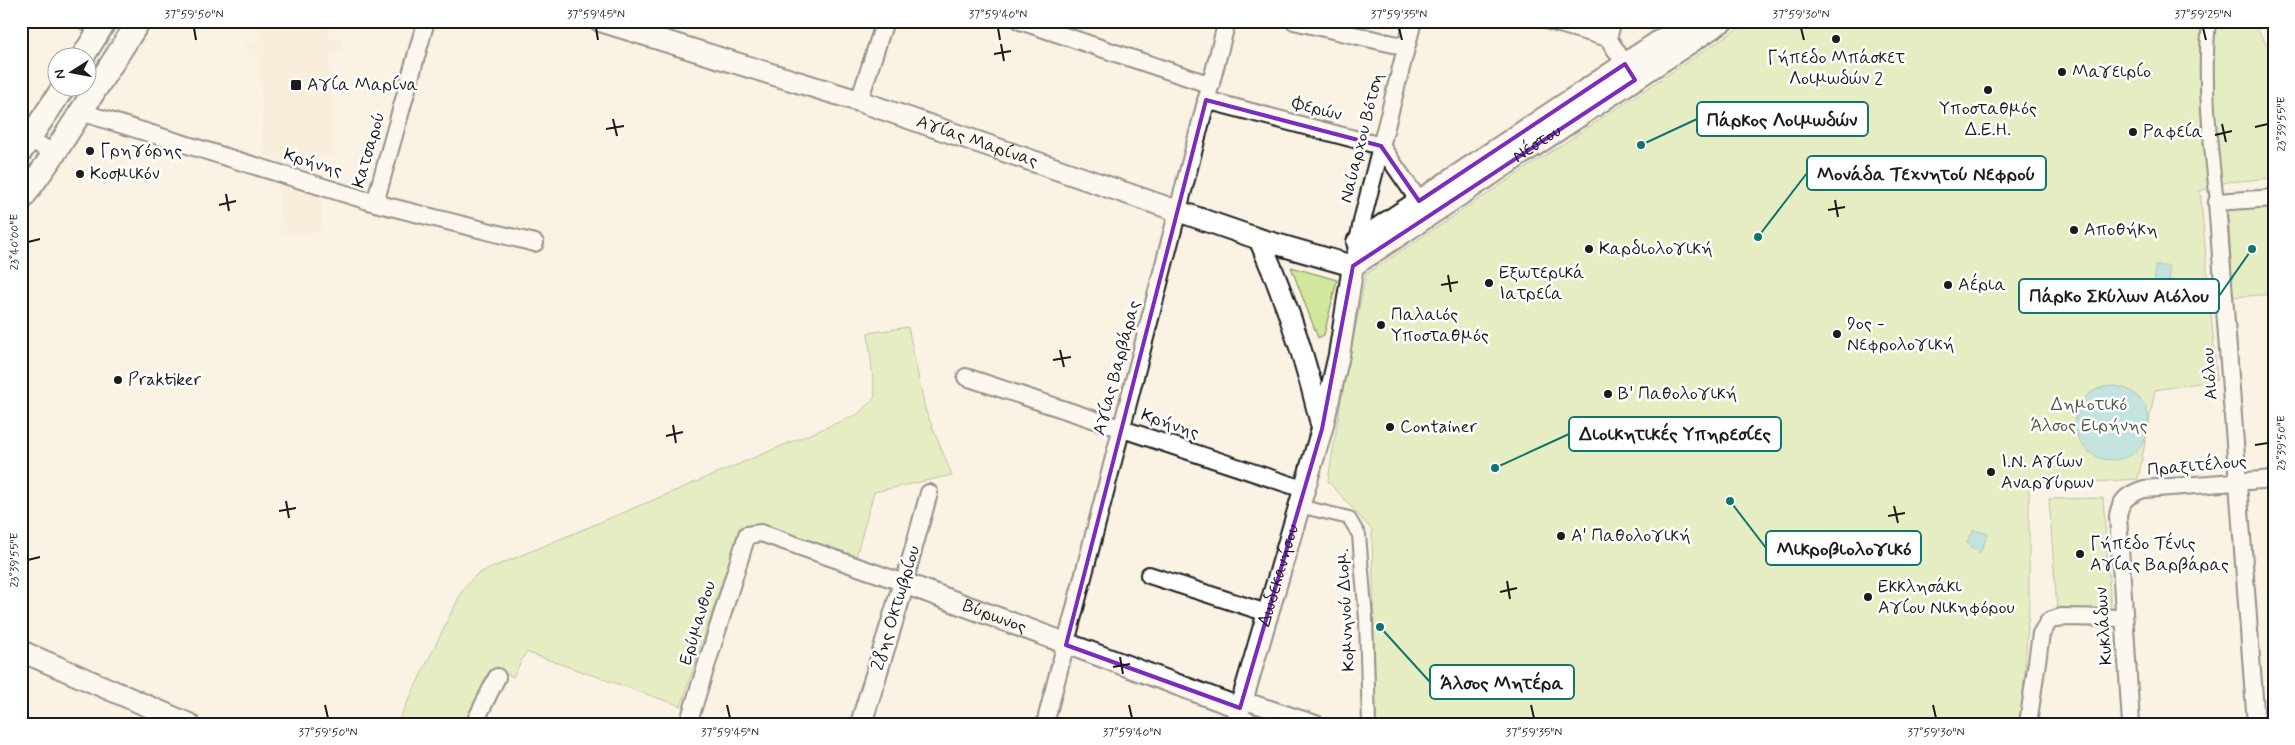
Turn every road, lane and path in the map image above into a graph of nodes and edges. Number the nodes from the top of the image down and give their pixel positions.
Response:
1 (139, 21) edge
2 (426, 21) edge
3 (600, 21) edge
4 (885, 21) edge
5 (1020, 21) edge
6 (1227, 21) edge
7 (1294, 21) edge
8 (1413, 21) edge
9 (1549, 21) edge
10 (1613, 21) edge
11 (1689, 21) edge
12 (1723, 21) edge
13 (2209, 21) edge
14 (97, 23) edge
15 (1049, 26) edge
16 (644, 28) edge
17 (1608, 38) junction
18 (1406, 47) junction
19 (86, 48) edge
20 (1630, 72) junction
21 (1208, 93) junction
22 (56, 98) edge
23 (859, 101) junction
24 (81, 112) junction
25 (24, 141) edge
26 (1381, 146) junction
27 (54, 154) junction
28 (2274, 198) edge
29 (21, 200) edge
30 (1419, 201) junction
31 (2218, 202) junction
32 (375, 203) junction
33 (1179, 211) junction
34 (1259, 239) junction
35 (1357, 242) junction
36 (535, 243) dead end
37 (1352, 266) junction
38 (966, 377) dead end
39 (1122, 429) junction
40 (1322, 429) junction
41 (2274, 479) edge
42 (2238, 482) junction
43 (929, 493) dead end
44 (1301, 498) junction
45 (2125, 498) joint
46 (747, 535) joint
47 (1149, 575) dead end
48 (904, 583) junction
49 (1268, 613) junction
50 (2124, 618) junction
51 (1066, 644) junction
52 (21, 651) edge
53 (497, 677) dead end
54 (1239, 712) edge
55 (189, 724) edge
56 (474, 724) edge
57 (688, 724) edge
58 (861, 724) edge
59 (1045, 724) edge
60 (1257, 724) edge
61 (1316, 724) edge
62 (1369, 724) edge
63 (2028, 724) edge
64 (2131, 724) edge
65 (2256, 724) edge

1 - 24 main road
2 - 32 street, Κατσαρού
3 - 16 street, Αγίας Μαρίνας
4 - 23 street
5 - 15 street, Φερών
6 - 21 street, Αγίας Βαρβάρας
7 - 18 street
8 - 18 street, Ναύαρχου Βότση
9 - 17 street
10 - 17 street
11 - 20 street, Νέστου
12 - 20 street, Νέστου
13 - 31 street, Αιόλου
14 - 19 main road
15 - 21 street, Φερών
16 - 23 street, Αγίας Μαρίνας
17 - 20 street
18 - 26 street, Ναύαρχου Βότση
20 - 30 street, Νέστου
20 - 37 street, Νέστου
21 - 26 street, Φερών
21 - 33 street, Αγίας Βαρβάρας
22 - 25 main road
23 - 33 street, Αγίας Μαρίνας
24 - 27 main road
24 - 32 street, Κρήνης
25 - 27 street
26 - 30 street
26 - 35 street, Ναύαρχου Βότση
27 - 29 main road
28 - 31 street
30 - 35 street, Νέστου
31 - 42 street, Αιόλου
32 - 36 street, Κρήνης
33 - 34 street, Αγίας Μαρίνας
33 - 39 street, Αγίας Βαρβάρας
34 - 37 street, Αγίας Μαρίνας
34 - 40 street, Δωδεκανήσου
35 - 37 street, Ναύαρχου Βότση
37 - 40 street, Δωδεκανήσου
38 - 39 street, Κρήνης
39 - 44 street, Κρήνης
39 - 51 street, Αγίας Βαρβάρας
40 - 44 street, Δωδεκανήσου
41 - 42 street, Πραξιτέλους
42 - 45 street, Πραξιτέλους
42 - 65 street, Αιόλου
43 - 48 street, 28ης Οκτωβρίου
44 - 49 street, Δωδεκανήσου
44 - 62 street, Κομνηνού Διομ.
45 - 50 street, Κυκλάδων
46 - 48 street, Βύρωνος
46 - 57 street, Ερύμανθου
47 - 49 street
48 - 51 street, Βύρωνος
48 - 58 street, 28ης Οκτωβρίου
49 - 54 street, Δωδεκανήσου
50 - 63 street
50 - 64 street, Κυκλάδων
51 - 54 street, Βύρωνος
51 - 59 street, Αγίας Βαρβάρας
52 - 55 street
53 - 56 street
54 - 60 street, Βύρωνος
54 - 61 street, Βύρωνος

